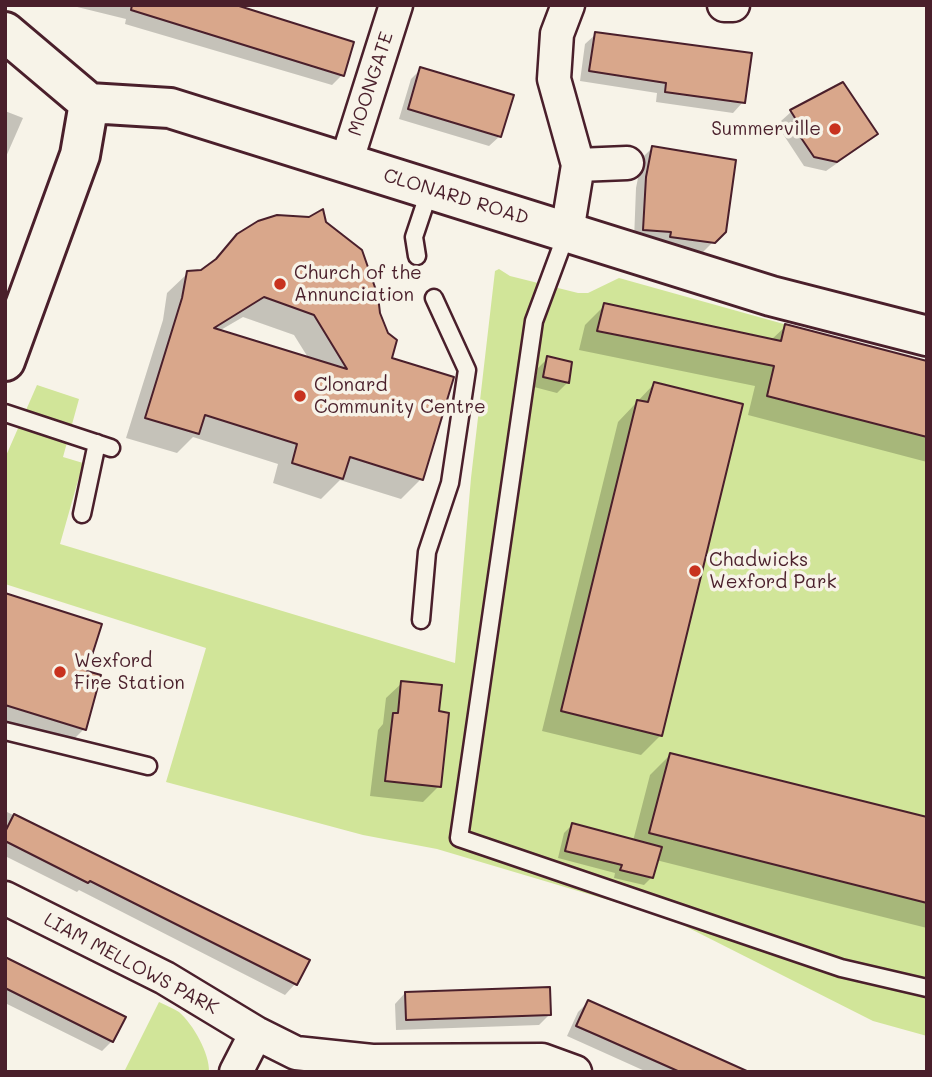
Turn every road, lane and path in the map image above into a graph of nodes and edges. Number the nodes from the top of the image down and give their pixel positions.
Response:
1 (13, 5) edge
2 (396, 5) edge
3 (568, 5) edge
4 (724, 5) edge
5 (733, 5) edge
6 (6, 32) edge
7 (89, 103) junction
8 (346, 163) junction
9 (627, 163) dead end
10 (578, 164) junction
11 (430, 189) junction
12 (567, 232) junction
13 (417, 256) dead end
14 (434, 298) dead end
15 (927, 336) edge
16 (5, 361) edge
17 (5, 413) edge
18 (82, 514) dead end
19 (421, 620) dead end
20 (5, 731) edge
21 (148, 766) dead end
22 (5, 898) edge
23 (927, 988) edge
24 (256, 1033) junction
25 (491, 1066) edge
26 (236, 1072) edge
27 (575, 1072) edge

1 - 6 street
2 - 8 street, MOONGATE
3 - 10 street
4 - 5 street
6 - 7 street
7 - 8 street, CLONARD ROAD
7 - 16 street
8 - 11 street, CLONARD ROAD
9 - 10 street
10 - 12 street
11 - 12 street, CLONARD ROAD
11 - 13 lane
12 - 15 street, CLONARD ROAD
12 - 23 lane
14 - 19 lane
17 - 18 lane
20 - 21 lane
22 - 24 street, LIAM MELLOWS PARK
24 - 25 street, LIAM MELLOWS PARK
24 - 26 street
25 - 27 street, LIAM MELLOWS PARK

